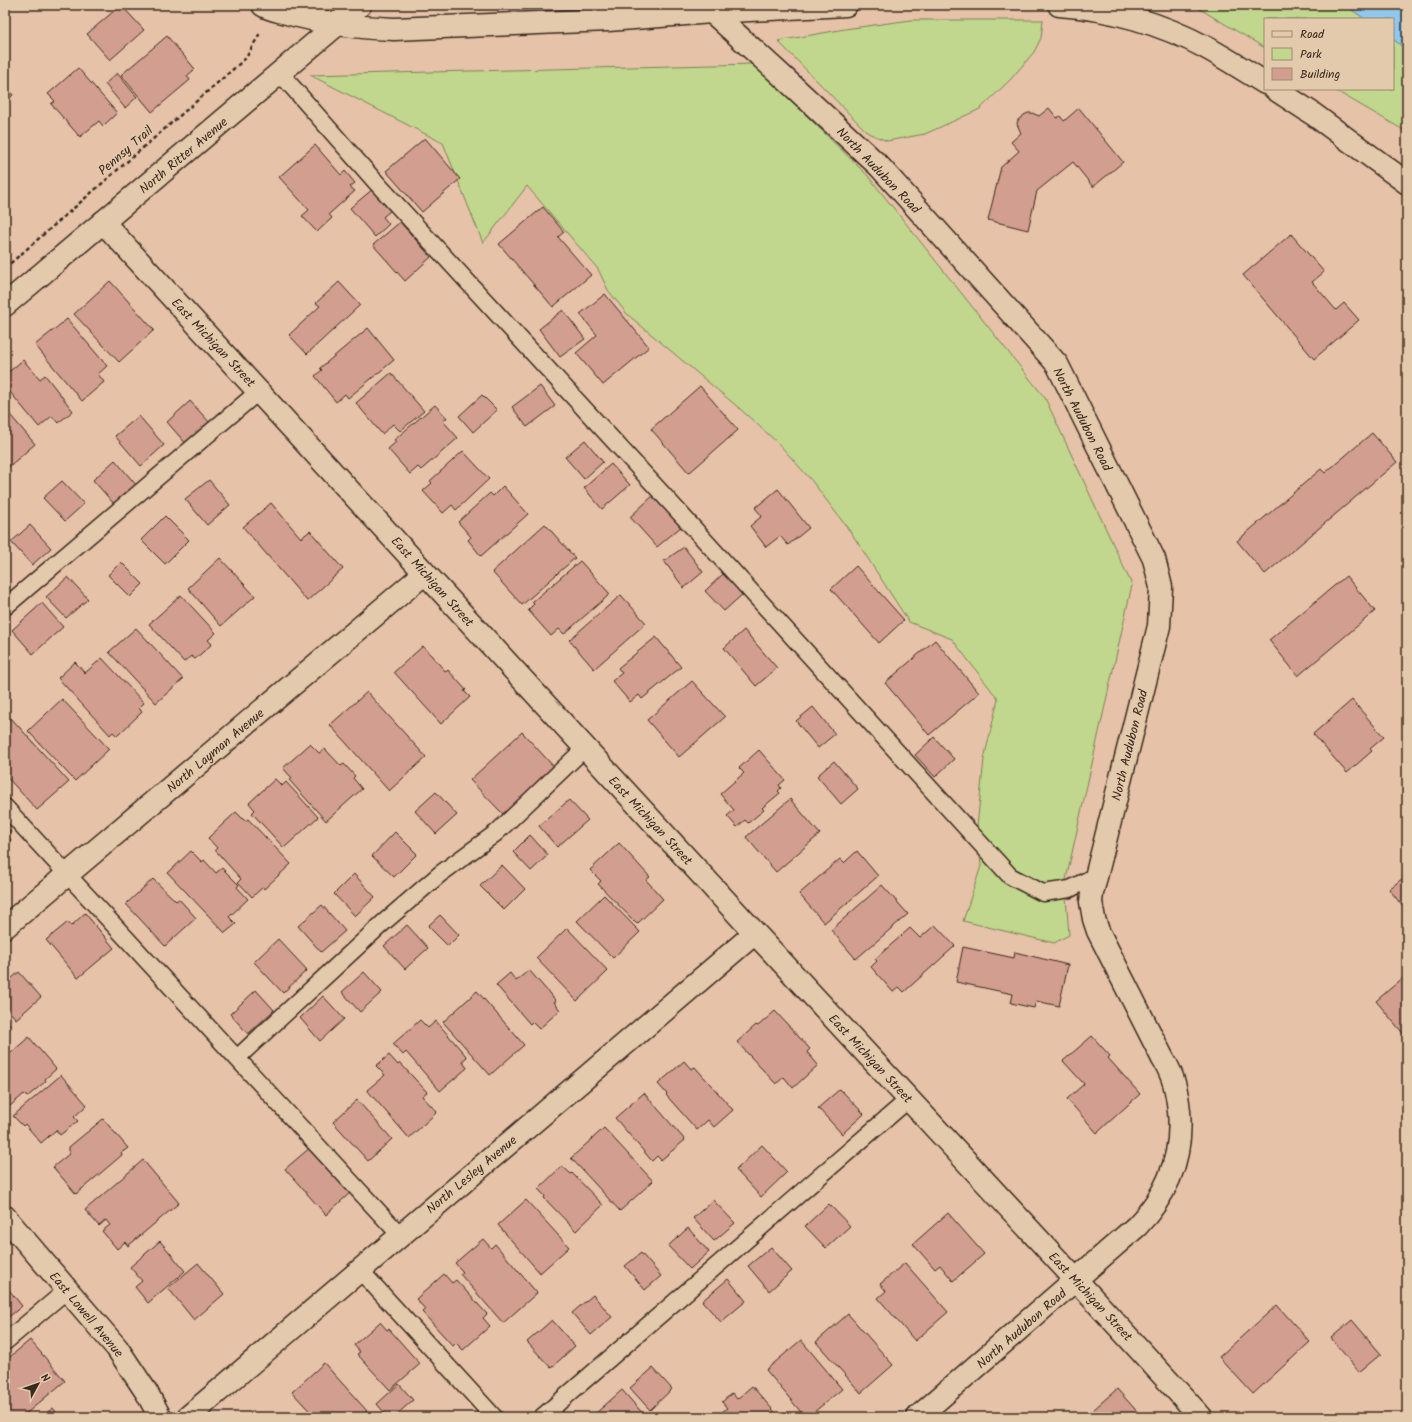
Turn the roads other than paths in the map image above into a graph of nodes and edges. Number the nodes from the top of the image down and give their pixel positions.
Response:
1 (263, 5) edge
2 (360, 5) edge
3 (846, 5) edge
4 (1059, 5) edge
5 (712, 12) junction
6 (338, 25) junction
7 (280, 73) junction
8 (1264, 82) edge
9 (1276, 90) edge
10 (1407, 183) edge
11 (102, 222) junction
12 (5, 305) edge
13 (259, 391) junction
14 (425, 573) junction
15 (5, 607) edge
16 (585, 748) junction
17 (5, 808) edge
18 (67, 874) junction
19 (1097, 875) junction
20 (5, 927) edge
21 (755, 933) junction
22 (237, 1058) junction
23 (909, 1099) junction
24 (5, 1217) edge
25 (400, 1235) junction
26 (360, 1270) junction
27 (1076, 1280) junction
28 (67, 1290) junction
29 (5, 1342) edge
30 (160, 1417) edge
31 (188, 1417) edge
32 (494, 1417) edge
33 (542, 1417) edge
34 (918, 1417) edge
35 (1202, 1417) edge

1 - 6 street
2 - 6 street, North Ritter Avenue
3 - 5 street
4 - 8 street
5 - 6 street
5 - 19 street, North Audubon Road
6 - 7 street, North Ritter Avenue
7 - 11 street, North Ritter Avenue
7 - 19 lane
9 - 10 street
11 - 12 street, North Ritter Avenue
11 - 13 street, East Michigan Street
13 - 14 street, East Michigan Street
13 - 15 lane
14 - 16 street, East Michigan Street
14 - 18 street, North Layman Avenue
16 - 21 street, East Michigan Street
16 - 22 lane
17 - 18 lane
18 - 20 street, North Layman Avenue
18 - 22 lane
19 - 27 street, North Audubon Road
21 - 23 street, East Michigan Street
21 - 25 street, North Lesley Avenue
22 - 25 lane
23 - 27 street, East Michigan Street
23 - 33 lane
24 - 28 street, East Lowell Avenue
25 - 26 street, North Lesley Avenue
26 - 31 street, North Lesley Avenue
26 - 32 lane
27 - 34 street, North Audubon Road
27 - 35 street, East Michigan Street
28 - 29 lane
28 - 30 street, East Lowell Avenue

